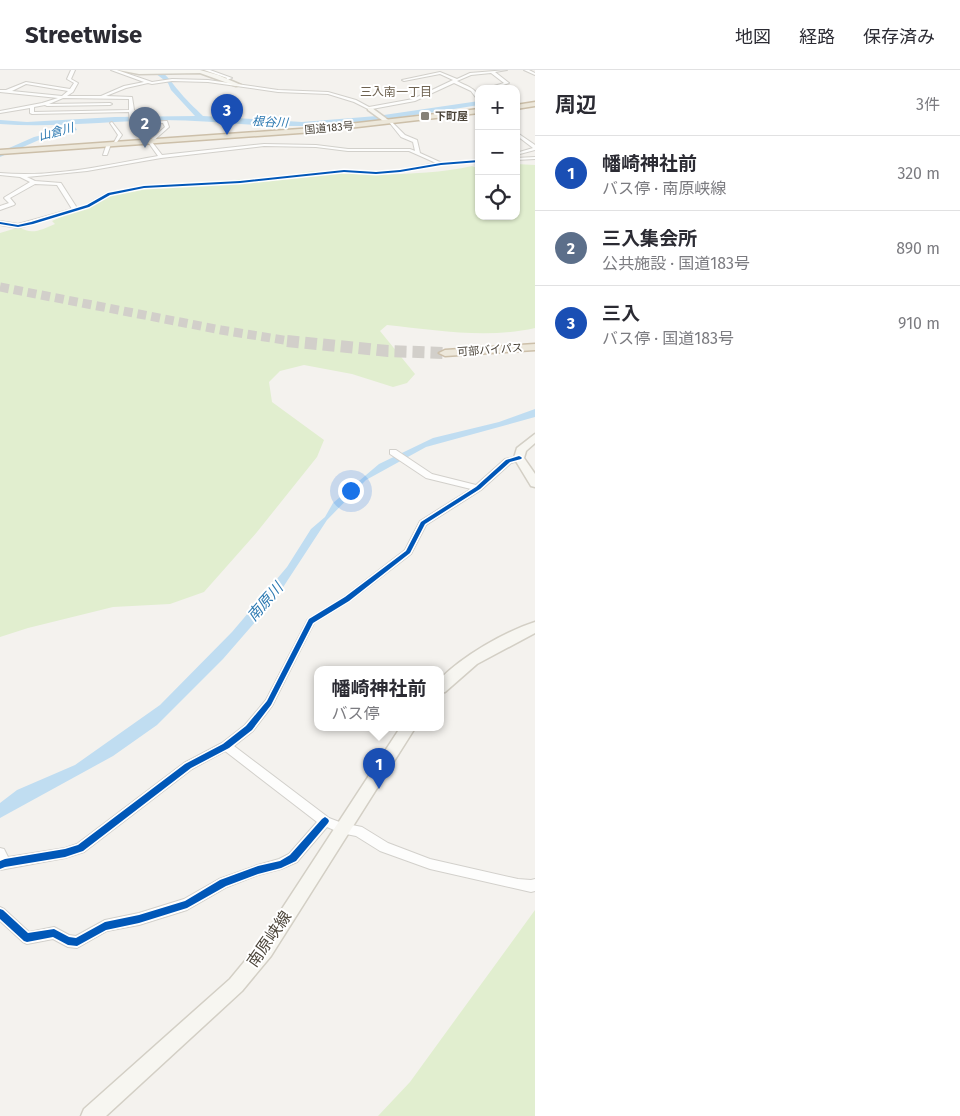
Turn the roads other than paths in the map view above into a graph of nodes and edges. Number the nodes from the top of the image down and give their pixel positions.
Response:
1 (72, 70) edge
2 (113, 70) edge
3 (120, 70) edge
4 (206, 70) edge
5 (505, 70) edge
6 (526, 70) edge
7 (162, 71) edge
8 (492, 72) junction
9 (128, 73) junction
10 (535, 74) edge
11 (172, 80) junction
12 (226, 80) junction
13 (404, 80) dead end
14 (454, 81) junction
15 (148, 82) junction
16 (164, 82) joint
17 (238, 84) junction
18 (500, 85) edge
19 (0, 91) edge
20 (8, 92) junction
21 (72, 92) junction
22 (475, 92) edge
23 (63, 97) junction
24 (81, 98) junction
25 (110, 98) junction
26 (44, 104) junction
27 (110, 104) junction
28 (534, 105) edge
29 (32, 106) junction
30 (520, 107) edge
31 (370, 108) junction
32 (0, 112) edge
33 (110, 112) junction
34 (475, 112) edge
35 (132, 113) junction
36 (388, 121) junction
37 (112, 123) dead end
38 (520, 136) edge
39 (152, 141) junction
40 (112, 144) junction
41 (535, 148) edge
42 (4, 151) edge
43 (418, 152) junction
44 (520, 153) edge
45 (104, 154) dead end
46 (161, 157) junction
47 (535, 158) edge
48 (520, 159) edge
49 (475, 161) edge
50 (441, 164) junction
51 (0, 174) edge
52 (21, 176) junction
53 (34, 182) junction
54 (10, 200) junction
55 (0, 203) edge
56 (0, 208) edge
57 (75, 209) junction
58 (0, 223) edge
59 (535, 347) edge
60 (445, 353) tunnel mouth
61 (535, 437) edge
62 (393, 452) dead end
63 (519, 458) junction
64 (535, 483) edge
65 (478, 488) junction
66 (535, 627) edge
67 (444, 684) edge
68 (406, 731) edge
69 (226, 746) junction
70 (325, 821) junction
71 (341, 828) junction
72 (2, 861) edge
73 (535, 885) edge
74 (0, 913) edge
75 (91, 1116) edge

1 - 21 street
2 - 9 street
3 - 9 main road
4 - 12 street
5 - 8 street
6 - 10 street
7 - 9 main road
7 - 11 street
7 - 12 main road
8 - 14 street
8 - 18 street
9 - 15 street
11 - 16 street
11 - 17 street
12 - 17 main road
13 - 14 street
14 - 22 street
14 - 31 street
15 - 16 street
15 - 24 street
17 - 31 street
19 - 20 street
20 - 21 street
20 - 23 street
21 - 23 street
23 - 24 street
23 - 26 street
24 - 25 street
25 - 27 street
25 - 35 street
26 - 27 street
26 - 29 street
27 - 33 street
28 - 30 highway
29 - 32 street
29 - 33 street
31 - 36 main road
33 - 35 street
34 - 36 highway, 国道183号
35 - 39 street
36 - 39 highway, 国道183号
36 - 43 street
37 - 40 street
38 - 41 street
39 - 40 highway, 国道183号
39 - 46 street
40 - 42 highway, 国道183号
40 - 45 street
41 - 44 street
43 - 46 street
43 - 50 street
46 - 52 street
47 - 48 street
49 - 50 street
50 - 57 street
51 - 52 street
52 - 53 street
53 - 54 street
53 - 57 street
54 - 55 street
54 - 56 street
57 - 58 street
59 - 60 highway, 可部バイパス
61 - 63 main road
62 - 65 street
63 - 64 main road
63 - 65 street
65 - 69 street
66 - 67 main road
68 - 71 main road, 南原峡線
69 - 70 street
69 - 72 street
70 - 71 street
70 - 74 street
71 - 73 street
71 - 75 main road, 南原峡線

